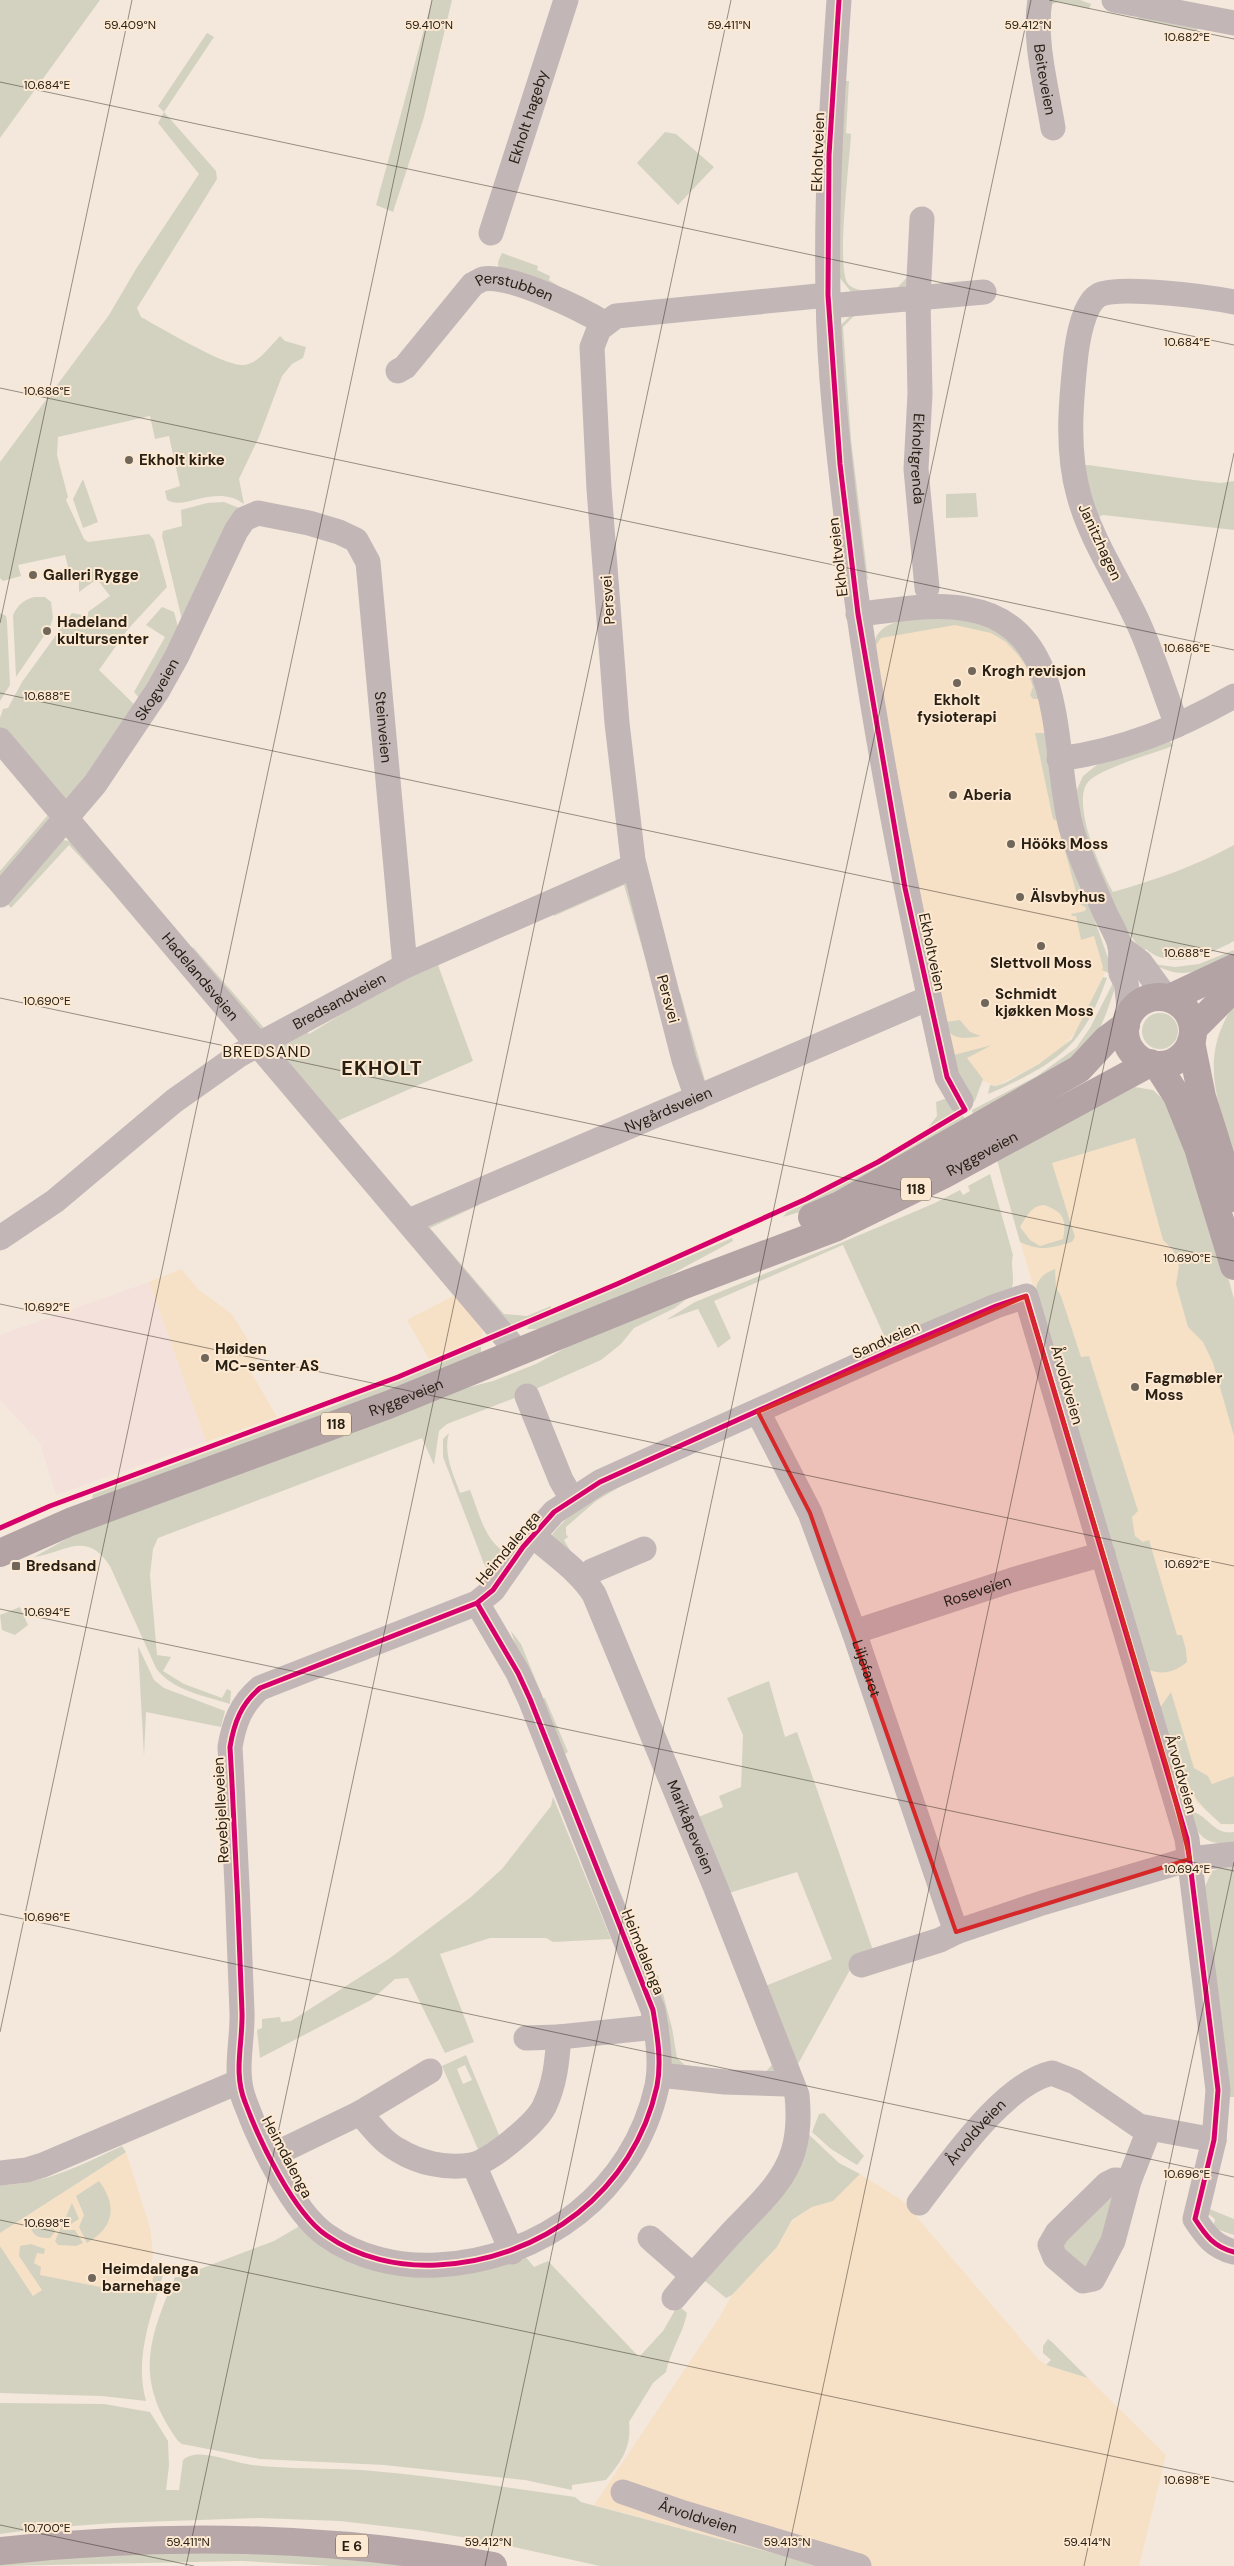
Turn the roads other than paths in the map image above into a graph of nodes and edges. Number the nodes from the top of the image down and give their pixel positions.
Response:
1 (566, 0) edge
2 (840, 0) edge
3 (1040, 0) edge
4 (1114, 0) edge
5 (1234, 23) edge
6 (1053, 128) dead end
7 (922, 219) dead end
8 (491, 233) dead end
9 (984, 292) dead end
10 (918, 298) junction
11 (828, 300) junction
12 (1234, 302) edge
13 (604, 323) junction
14 (398, 371) dead end
15 (309, 523) joint
16 (927, 588) dead end
17 (858, 614) junction
18 (1234, 696) edge
19 (1177, 725) junction
20 (0, 740) edge
21 (1059, 759) junction
22 (66, 819) junction
23 (634, 866) junction
24 (0, 895) edge
25 (1120, 947) junction
26 (405, 966) junction
27 (1234, 968) edge
28 (1234, 988) edge
29 (1167, 997) junction
30 (929, 998) junction
31 (1128, 1019) junction
32 (1192, 1035) junction
33 (259, 1045) junction
34 (1154, 1064) junction
35 (697, 1098) junction
36 (961, 1101) dead end
37 (1234, 1198) edge
38 (409, 1221) junction
39 (0, 1238) edge
40 (1234, 1266) edge
41 (671, 1290) junction
42 (1026, 1296) joint
43 (517, 1351) junction
44 (528, 1396) dead end
45 (758, 1412) junction
46 (572, 1498) junction
47 (534, 1536) junction
48 (644, 1549) dead end
49 (0, 1553) edge
50 (1103, 1554) junction
51 (584, 1578) junction
52 (477, 1603) junction
53 (854, 1632) junction
54 (1234, 1854) edge
55 (1190, 1860) junction
56 (956, 1932) junction
57 (861, 1965) dead end
58 (656, 2027) junction
59 (559, 2037) junction
60 (526, 2038) dead end
61 (430, 2070) dead end
62 (659, 2075) junction
63 (790, 2081) junction
64 (238, 2082) junction
65 (360, 2114) junction
66 (1150, 2130) junction
67 (1214, 2140) junction
68 (271, 2156) junction
69 (474, 2165) junction
70 (0, 2173) edge
71 (1129, 2181) dead end
72 (919, 2202) dead end
73 (650, 2238) dead end
74 (512, 2252) junction
75 (1234, 2252) edge
76 (692, 2275) junction
77 (674, 2298) dead end
78 (623, 2492) dead end
79 (0, 2551) edge
80 (493, 2566) edge
81 (859, 2566) edge

1 - 8 street, Ekholt hageby
2 - 11 street, Ekholtveien
3 - 6 street, Beiteveien
4 - 5 street
7 - 10 street, Ekholtgrenda
9 - 10 street
10 - 11 street
10 - 16 street, Ekholtgrenda
11 - 13 street
11 - 17 street, Ekholtveien
12 - 19 street, Janitzhagen
13 - 14 street, Perstubben
13 - 23 street, Persvei
15 - 22 street, Skogveien
15 - 26 street, Steinveien
17 - 21 street, Ekholtveien
17 - 30 street, Ekholtveien
18 - 19 street
19 - 21 street
20 - 22 street, Hadelandsveien
21 - 25 street, Ekholtveien
22 - 24 street, Skogveien
22 - 33 street, Hadelandsveien
23 - 26 street, Bredsandveien
23 - 35 street, Persvei
25 - 29 street
25 - 31 street, Ekholtveien
26 - 33 street, Bredsandveien
27 - 29 main road, 118
28 - 32 main road, 118
29 - 31 main road, 118
29 - 32 main road
30 - 35 street, Nygårdsveien
30 - 36 street, Ekholtveien
31 - 34 main road
31 - 41 main road, Ryggeveien / 118
32 - 34 main road, 118
32 - 37 main road
33 - 38 street, Hadelandsveien
33 - 39 street, Bredsandveien
34 - 40 main road
34 - 41 main road, Ryggeveien / 118
35 - 38 street, Nygårdsveien
38 - 43 street, Hadelandsveien
41 - 43 main road, Ryggeveien / 118
42 - 45 street, Sandveien
42 - 50 street, Årvoldveien
43 - 49 main road, Ryggeveien / 118
44 - 46 street
45 - 46 street, Heimdalenga
45 - 53 street, Liljefaret
46 - 47 street, Heimdalenga
47 - 51 street, Marikåpeveien
47 - 52 street, Heimdalenga
48 - 51 street
50 - 53 street, Roseveien
50 - 55 street, Årvoldveien
51 - 63 street, Marikåpeveien
52 - 58 street, Heimdalenga
52 - 64 street, Revebjelleveien
53 - 56 street, Liljefaret
54 - 55 street
55 - 56 street
55 - 67 street, Årvoldveien
56 - 57 street
58 - 59 street
58 - 62 street, Heimdalenga
59 - 60 street
59 - 69 street
61 - 65 street, Heimdalenga
62 - 63 street
62 - 74 street, Heimdalenga
63 - 76 street, Marikåpeveien
64 - 68 street, Heimdalenga
64 - 70 street
65 - 68 street, Heimdalenga
65 - 69 street
66 - 67 street, Årvoldveien
66 - 71 street
66 - 72 street, Årvoldveien
67 - 75 street, Årvoldveien
68 - 74 street, Heimdalenga
69 - 74 street
73 - 76 street
76 - 77 street, Marikåpeveien
78 - 81 street, Årvoldveien
79 - 80 highway, E 6

